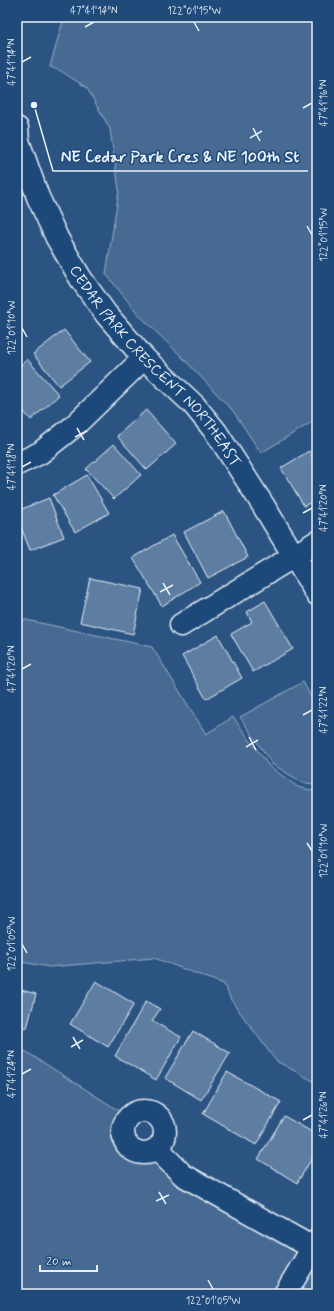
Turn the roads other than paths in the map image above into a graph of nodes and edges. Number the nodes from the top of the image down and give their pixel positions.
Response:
1 (17, 137) edge
2 (144, 358) junction
3 (17, 464) edge
4 (317, 542) edge
5 (294, 556) junction
6 (317, 594) edge
7 (181, 625) dead end
8 (160, 1148) dead end
9 (315, 1244) edge
10 (286, 1294) edge

1 - 2 street, CEDAR PARK CRESCENT NORTHEAST
2 - 3 street
2 - 5 street, CEDAR PARK CRESCENT NORTHEAST
4 - 5 street
5 - 6 street, CEDAR PARK CRESCENT NORTHEAST
5 - 7 street
8 - 9 street
9 - 10 street

